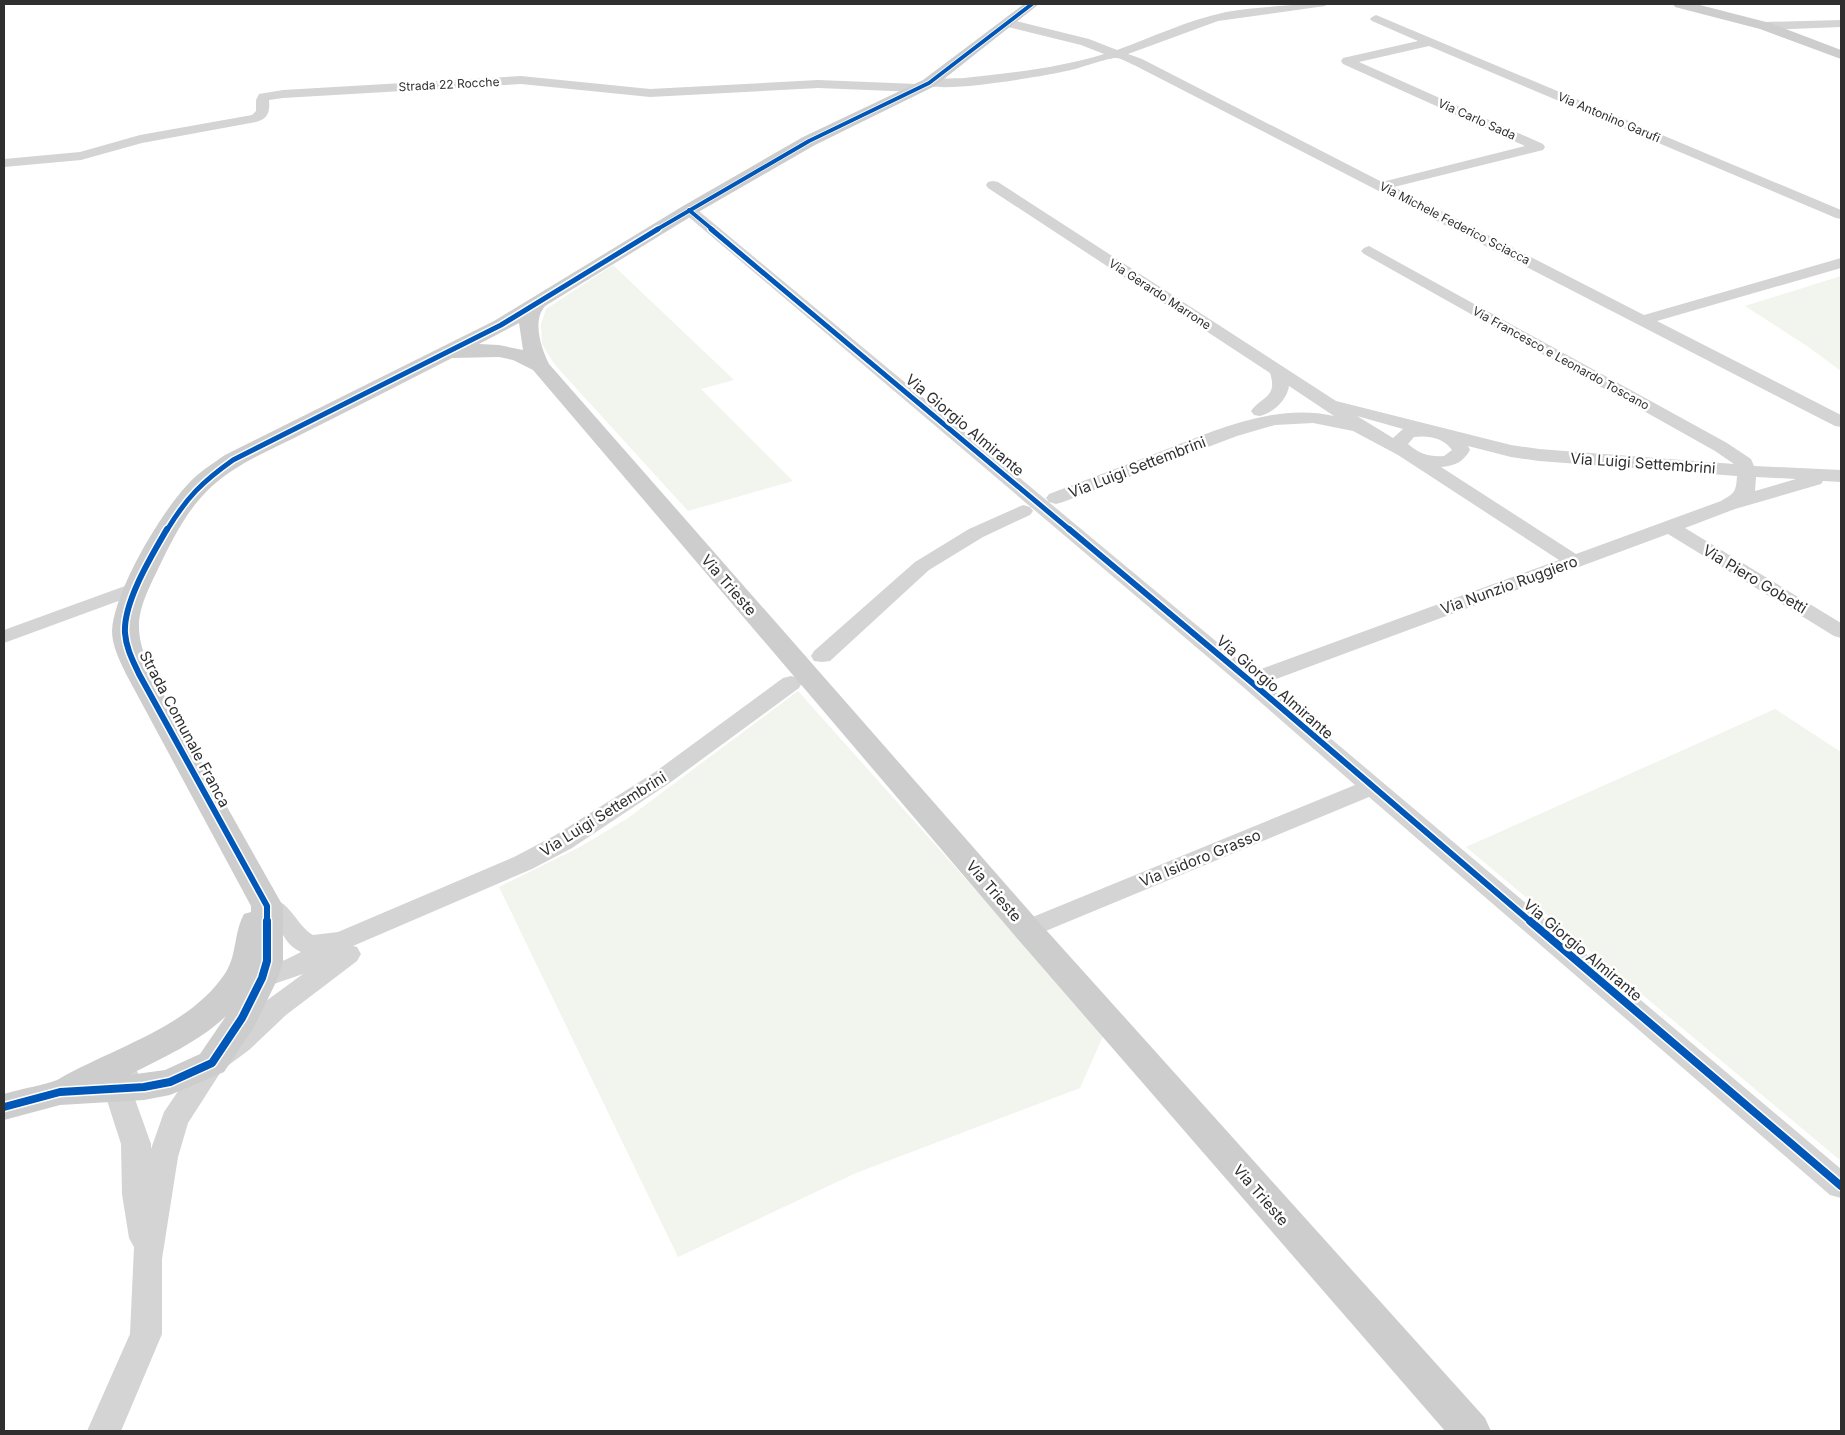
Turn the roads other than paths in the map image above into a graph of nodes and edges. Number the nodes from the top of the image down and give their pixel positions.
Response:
1 (1032, 4) edge
2 (1321, 4) edge
3 (1680, 4) edge
4 (1376, 19) dead end
5 (1841, 23) edge
6 (1765, 26) junction
7 (1003, 27) junction
8 (1430, 42) junction
9 (1118, 53) junction
10 (1841, 55) edge
11 (923, 86) junction
12 (4, 163) edge
13 (993, 185) dead end
14 (1382, 186) junction
15 (690, 210) junction
16 (1841, 215) edge
17 (1369, 251) dead end
18 (1841, 263) edge
19 (541, 299) junction
20 (1644, 320) junction
21 (492, 330) junction
22 (509, 352) junction
23 (440, 356) junction
24 (536, 356) junction
25 (1277, 370) junction
26 (1327, 403) junction
27 (1260, 411) junction
28 (1841, 422) edge
29 (1363, 429) junction
30 (1442, 434) junction
31 (1218, 435) junction
32 (1406, 453) junction
33 (1747, 472) junction
34 (1834, 476) edge
35 (1056, 498) dead end
36 (1728, 505) junction
37 (1023, 511) dead end
38 (1670, 527) junction
39 (1574, 562) junction
40 (136, 588) junction
41 (1841, 632) edge
42 (4, 637) edge
43 (822, 656) dead end
44 (1250, 681) junction
45 (791, 682) dead end
46 (1372, 787) junction
47 (251, 876) junction
48 (267, 906) junction
49 (399, 917) junction
50 (1027, 929) junction
51 (355, 934) junction
52 (248, 983) junction
53 (140, 1054) junction
54 (212, 1063) junction
55 (117, 1088) junction
56 (51, 1095) junction
57 (4, 1108) edge
58 (4, 1125) edge
59 (1841, 1186) edge
60 (147, 1259) junction
61 (1463, 1425) edge
62 (104, 1431) edge

1 - 7 street, Strada Comunale Franca
2 - 9 street
3 - 6 street
4 - 8 street, Via Antonino Garufi
5 - 6 street
6 - 10 street
7 - 9 street, Via Michele Federico Sciacca
7 - 11 street, Strada Comunale Franca
8 - 14 street, Via Carlo Sada
8 - 16 street, Via Antonino Garufi
9 - 11 street
9 - 14 street, Via Michele Federico Sciacca
11 - 12 street, Strada 22 Rocche
11 - 15 street, Strada Comunale Franca
13 - 25 street, Via Gerardo Marrone
14 - 20 street, Via Michele Federico Sciacca
15 - 19 street, Strada Comunale Franca
15 - 44 street, Via Giorgio Almirante
17 - 33 street, Via Francesco e Leonardo Toscano
18 - 20 street
19 - 21 street, Strada Comunale Franca
19 - 24 street
20 - 28 street, Via Michele Federico Sciacca
21 - 22 street
21 - 23 street, Strada Comunale Franca
21 - 24 street, Via Trieste
22 - 23 street
22 - 24 street
23 - 40 street, Strada Comunale Franca
24 - 50 street, Via Trieste
25 - 26 street, Via Gerardo Marrone
25 - 27 street
26 - 27 street
26 - 29 street, Via Gerardo Marrone
26 - 30 street
27 - 31 street
29 - 31 street
29 - 32 street
30 - 32 street
30 - 32 street
30 - 33 street, Via Luigi Settembrini
31 - 35 street, Via Luigi Settembrini
32 - 39 street
33 - 34 street, Via Luigi Settembrini
33 - 36 street, Via Nunzio Ruggiero
34 - 36 street
36 - 38 street, Via Nunzio Ruggiero
37 - 43 street
38 - 39 street, Via Nunzio Ruggiero
38 - 41 street, Via Piero Gobetti
39 - 44 street, Via Nunzio Ruggiero
40 - 42 street
40 - 47 street, Strada Comunale Franca
44 - 46 street, Via Giorgio Almirante
45 - 49 street, Via Luigi Settembrini
46 - 50 street, Via Isidoro Grasso
46 - 59 street, Via Giorgio Almirante
47 - 48 street, Strada Comunale Franca
47 - 52 street
48 - 51 street
48 - 52 street
49 - 51 street
49 - 54 street
50 - 61 street, Via Trieste
51 - 52 street
52 - 53 street
52 - 54 street
53 - 55 street
53 - 56 street
54 - 55 street
54 - 60 street
55 - 56 street
55 - 60 street
56 - 57 street
56 - 58 street
60 - 62 street

